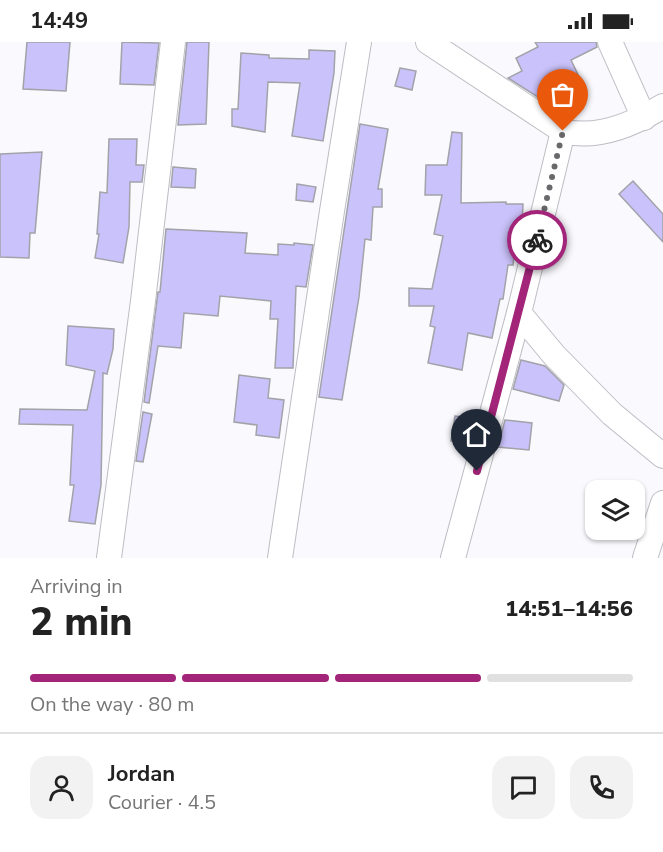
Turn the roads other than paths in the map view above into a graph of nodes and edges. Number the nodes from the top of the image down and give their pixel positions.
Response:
1 (173, 42) edge
2 (359, 42) edge
3 (428, 42) edge
4 (610, 42) edge
5 (653, 112) edge
6 (563, 131) junction
7 (519, 313) junction
8 (663, 456) edge
9 (663, 503) edge
10 (109, 558) edge
11 (280, 558) edge
12 (453, 558) edge
13 (645, 558) edge

1 - 10 street
2 - 11 street
3 - 6 street
4 - 5 street
5 - 6 street
6 - 7 street
7 - 8 street
7 - 12 street
9 - 13 street

